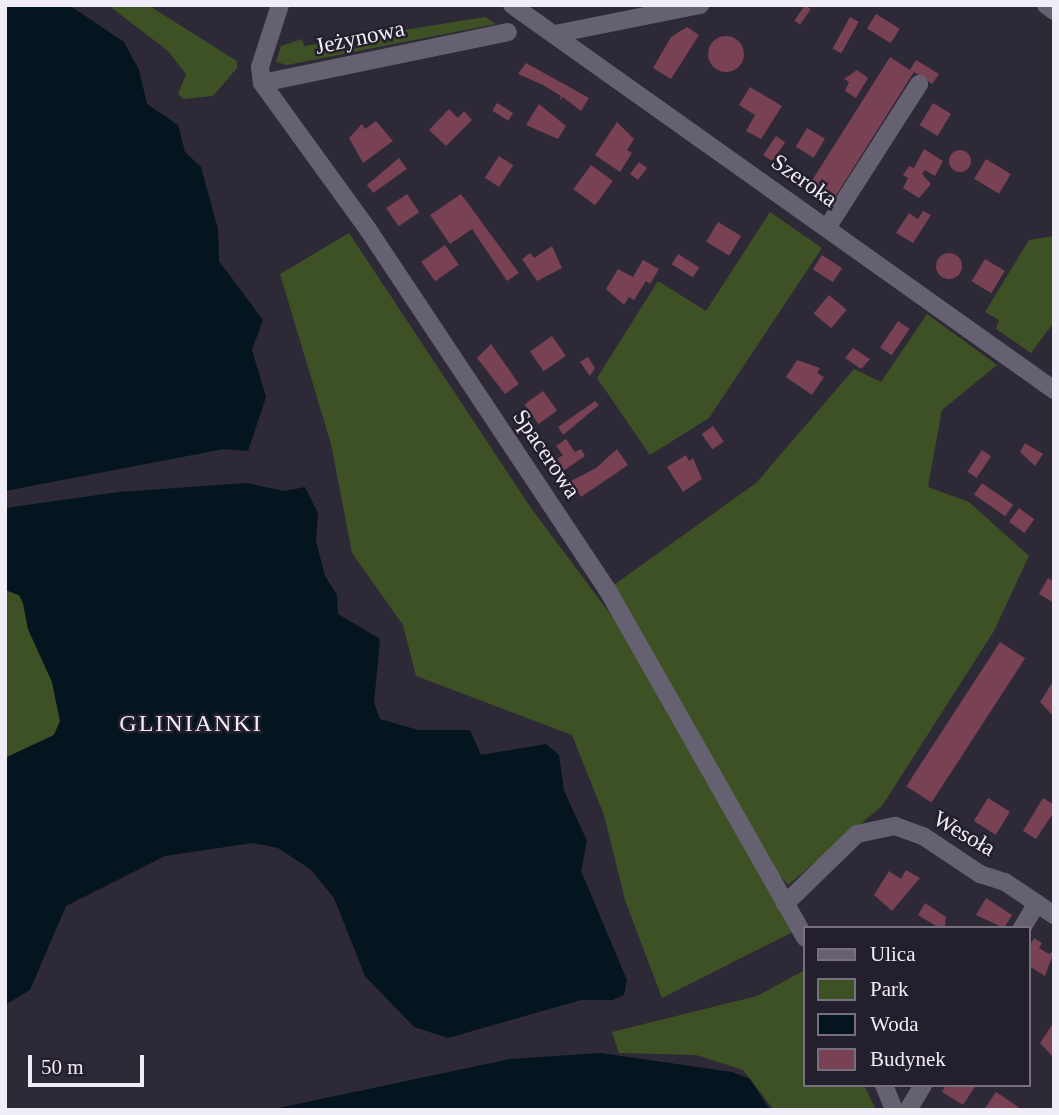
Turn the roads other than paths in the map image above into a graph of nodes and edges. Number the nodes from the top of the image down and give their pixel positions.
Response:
1 (280, 5) edge
2 (700, 5) edge
3 (1045, 5) edge
4 (518, 10) edge
5 (1054, 11) edge
6 (508, 32) dead end
7 (555, 34) junction
8 (262, 83) junction
9 (919, 84) dead end
10 (827, 228) junction
11 (1054, 390) edge
12 (1037, 903) junction
13 (785, 904) junction
14 (1054, 915) edge
15 (1023, 926) edge
16 (804, 936) edge
17 (885, 1087) edge
18 (922, 1087) edge
19 (894, 1110) edge
20 (908, 1110) edge

1 - 8 street
2 - 7 street
3 - 5 street
4 - 7 street, Szeroka
6 - 8 street, Jeżynowa
7 - 10 street, Szeroka
8 - 13 street, Spacerowa
9 - 10 street
10 - 11 street, Szeroka
12 - 13 street, Wesoła
12 - 14 street, Wesoła
12 - 15 street
13 - 16 street, Spacerowa
17 - 19 street
18 - 20 street

